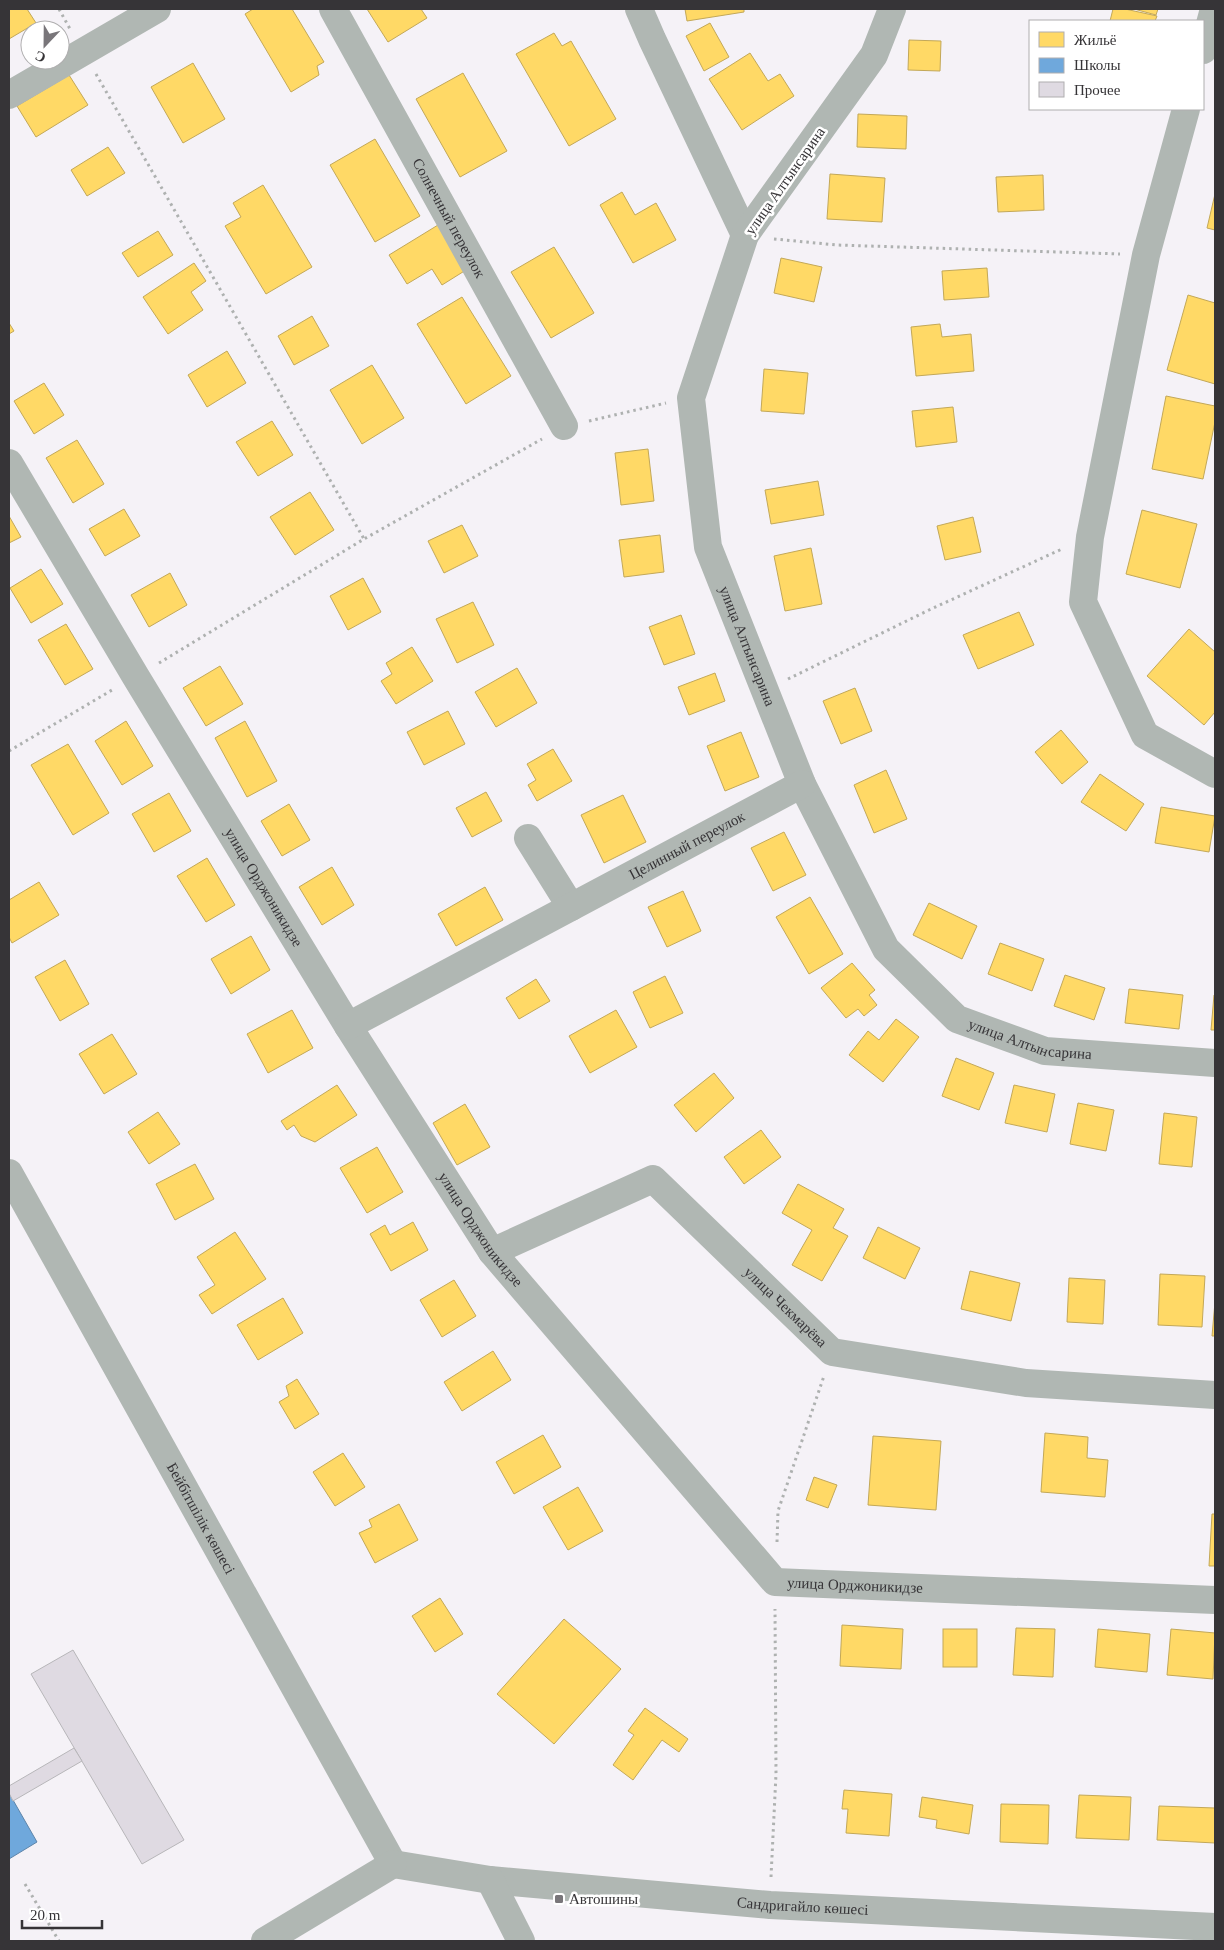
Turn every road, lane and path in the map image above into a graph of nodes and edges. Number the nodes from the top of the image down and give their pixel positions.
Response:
1 (58, 9) edge
2 (157, 9) edge
3 (333, 9) edge
4 (639, 9) edge
5 (892, 9) edge
6 (1214, 9) edge
7 (1204, 46) edge
8 (83, 52) junction
9 (9, 95) edge
10 (1186, 110) edge
11 (745, 235) junction
12 (1146, 255) junction
13 (691, 398) junction
14 (564, 426) junction
15 (9, 462) edge
16 (1090, 537) junction
17 (364, 539) junction
18 (136, 677) junction
19 (764, 690) junction
20 (9, 751) edge
21 (1215, 774) edge
22 (802, 784) junction
23 (528, 838) dead end
24 (571, 907) junction
25 (348, 1026) junction
26 (1215, 1063) edge
27 (9, 1173) edge
28 (492, 1252) junction
29 (832, 1352) junction
30 (1215, 1395) edge
31 (775, 1582) junction
32 (1215, 1600) edge
33 (393, 1864) junction
34 (490, 1880) junction
35 (25, 1884) dead end
36 (770, 1905) junction
37 (1215, 1927) edge
38 (59, 1941) edge
39 (265, 1941) edge
40 (521, 1941) edge

1 - 8 path
2 - 8 street
3 - 14 street, Солнечный переулок
4 - 11 street
5 - 11 street, улица Алтынсарина
6 - 7 street
8 - 9 street
8 - 17 path
10 - 12 street
11 - 12 path
11 - 13 street, улица Алтынсарина
12 - 16 street
13 - 14 path
13 - 19 street, улица Алтынсарина
14 - 17 path
15 - 18 street, улица Орджоникидзе
16 - 19 path
16 - 21 street
17 - 18 path
18 - 20 path
18 - 25 street, улица Орджоникидзе
19 - 22 street, улица Алтынсарина
22 - 24 street, Целинный переулок
22 - 26 street, улица Алтынсарина
23 - 24 street
24 - 25 street, Целинный переулок
25 - 28 street, улица Орджоникидзе
27 - 33 street, Бейбітшілік көшесі
28 - 29 street, улица Чекмарёва
28 - 31 street, улица Орджоникидзе
29 - 30 street, улица Чекмарёва
29 - 31 path
31 - 32 street, улица Орджоникидзе
31 - 36 path
33 - 34 street, Сандригайло көшесі
33 - 39 street
34 - 36 street, Сандригайло көшесі
34 - 40 street
35 - 38 path
36 - 37 street, Сандригайло көшесі

